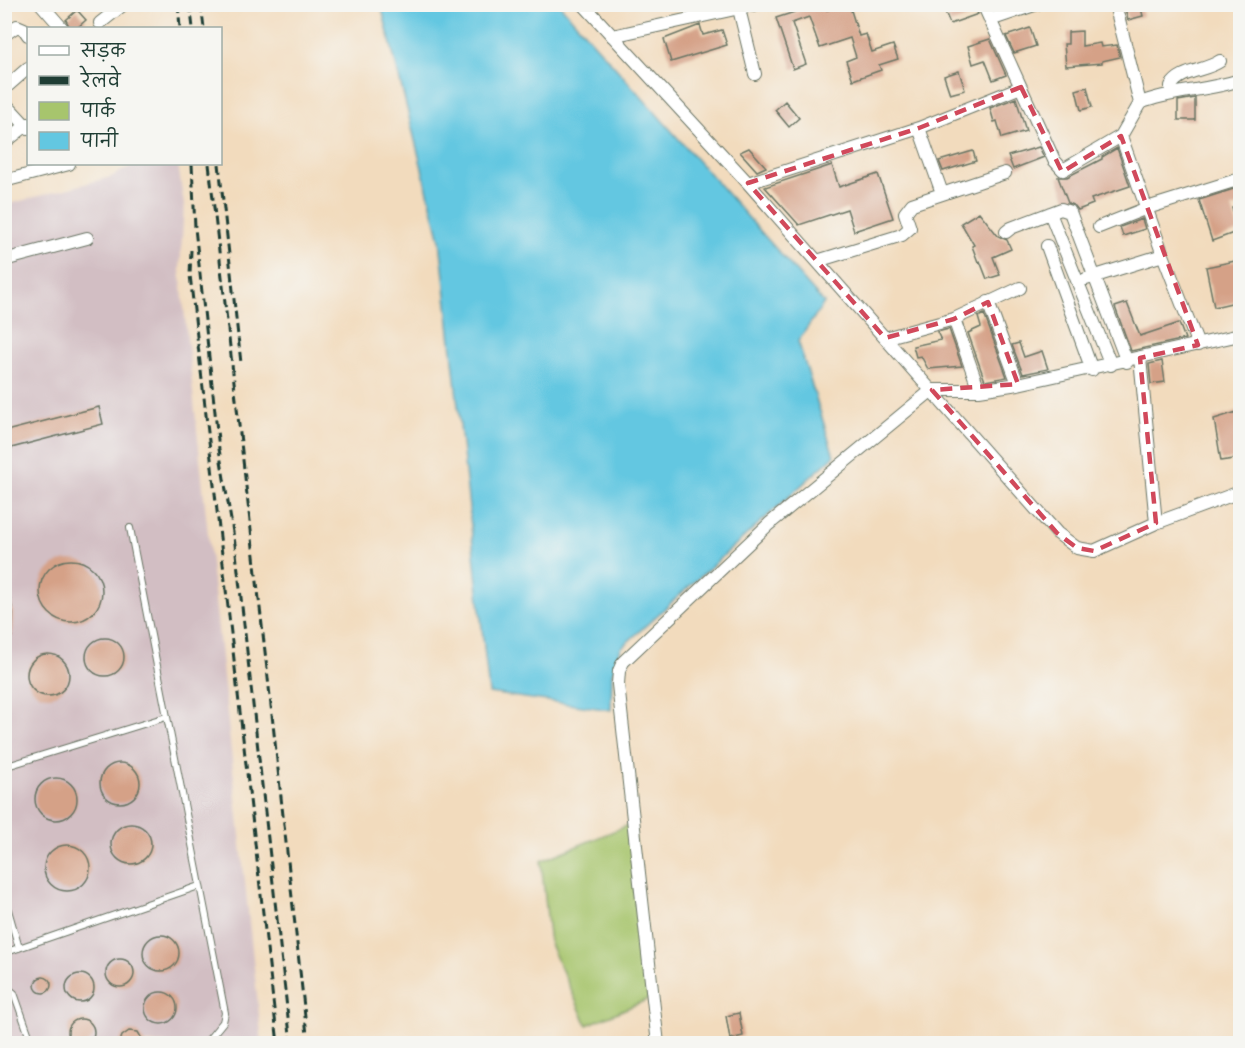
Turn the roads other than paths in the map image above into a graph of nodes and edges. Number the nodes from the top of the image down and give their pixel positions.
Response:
1 (41, 4) edge
2 (124, 4) edge
3 (583, 4) edge
4 (758, 4) edge
5 (983, 4) edge
6 (1037, 4) edge
7 (1115, 4) edge
8 (739, 9) junction
9 (990, 20) junction
10 (100, 23) dead end
11 (61, 27) edge
12 (27, 34) edge
13 (4, 35) edge
14 (612, 36) junction
15 (1220, 61) dead end
16 (27, 69) edge
17 (755, 74) dead end
18 (1240, 80) edge
19 (1021, 87) junction
20 (4, 89) edge
21 (1171, 93) junction
22 (4, 102) edge
23 (1140, 103) junction
24 (27, 125) edge
25 (27, 127) edge
26 (919, 128) junction
27 (1121, 136) junction
28 (4, 143) edge
29 (60, 165) edge
30 (1005, 173) dead end
31 (1240, 179) edge
32 (4, 181) edge
33 (748, 183) junction
34 (942, 193) junction
35 (1147, 208) junction
36 (1050, 213) junction
37 (1099, 227) dead end
38 (1006, 232) dead end
39 (87, 238) dead end
40 (1047, 246) dead end
41 (1162, 255) junction
42 (4, 260) edge
43 (817, 261) junction
44 (1094, 276) junction
45 (1077, 281) junction
46 (1063, 286) junction
47 (1020, 288) dead end
48 (988, 302) junction
49 (954, 319) junction
50 (1240, 335) edge
51 (885, 338) junction
52 (1198, 345) junction
53 (1140, 358) junction
54 (1127, 362) junction
55 (1111, 365) junction
56 (1092, 370) junction
57 (1018, 384) junction
58 (932, 390) junction
59 (979, 390) junction
60 (1240, 492) edge
61 (1156, 524) junction
62 (130, 528) dead end
63 (166, 717) junction
64 (4, 767) edge
65 (199, 886) junction
66 (4, 896) edge
67 (19, 948) junction
68 (4, 953) edge
69 (4, 985) edge
70 (32, 1044) edge
71 (205, 1044) edge
72 (658, 1044) edge

1 - 11 street
2 - 10 street
3 - 14 street
4 - 8 street
5 - 9 street
6 - 9 street
7 - 23 street
8 - 14 street
8 - 17 street
9 - 19 street
12 - 13 street
14 - 33 street
15 - 21 street
16 - 20 street
18 - 21 street
19 - 26 street
19 - 27 street
21 - 23 street
22 - 24 street
23 - 27 street
25 - 28 street
26 - 33 street
26 - 34 street
27 - 35 street
29 - 32 street
30 - 34 street
31 - 35 street
33 - 43 street
34 - 43 street
35 - 37 street
35 - 41 street
36 - 38 street
36 - 44 street
36 - 45 street
39 - 42 street
40 - 46 street
41 - 44 street
41 - 52 street
43 - 51 street
44 - 45 street
44 - 54 street
45 - 46 street
45 - 55 street
46 - 56 street
47 - 48 street
48 - 49 street
48 - 57 street
49 - 51 street
49 - 59 street
50 - 52 street
51 - 58 street
52 - 53 street
53 - 54 street
53 - 61 street
54 - 55 street
55 - 56 street
56 - 57 street
57 - 59 street
58 - 59 street
58 - 61 street
58 - 72 street
60 - 61 street
62 - 63 lane
63 - 64 lane
63 - 65 lane
65 - 67 lane
65 - 71 lane
66 - 67 lane
67 - 68 lane
69 - 70 lane

